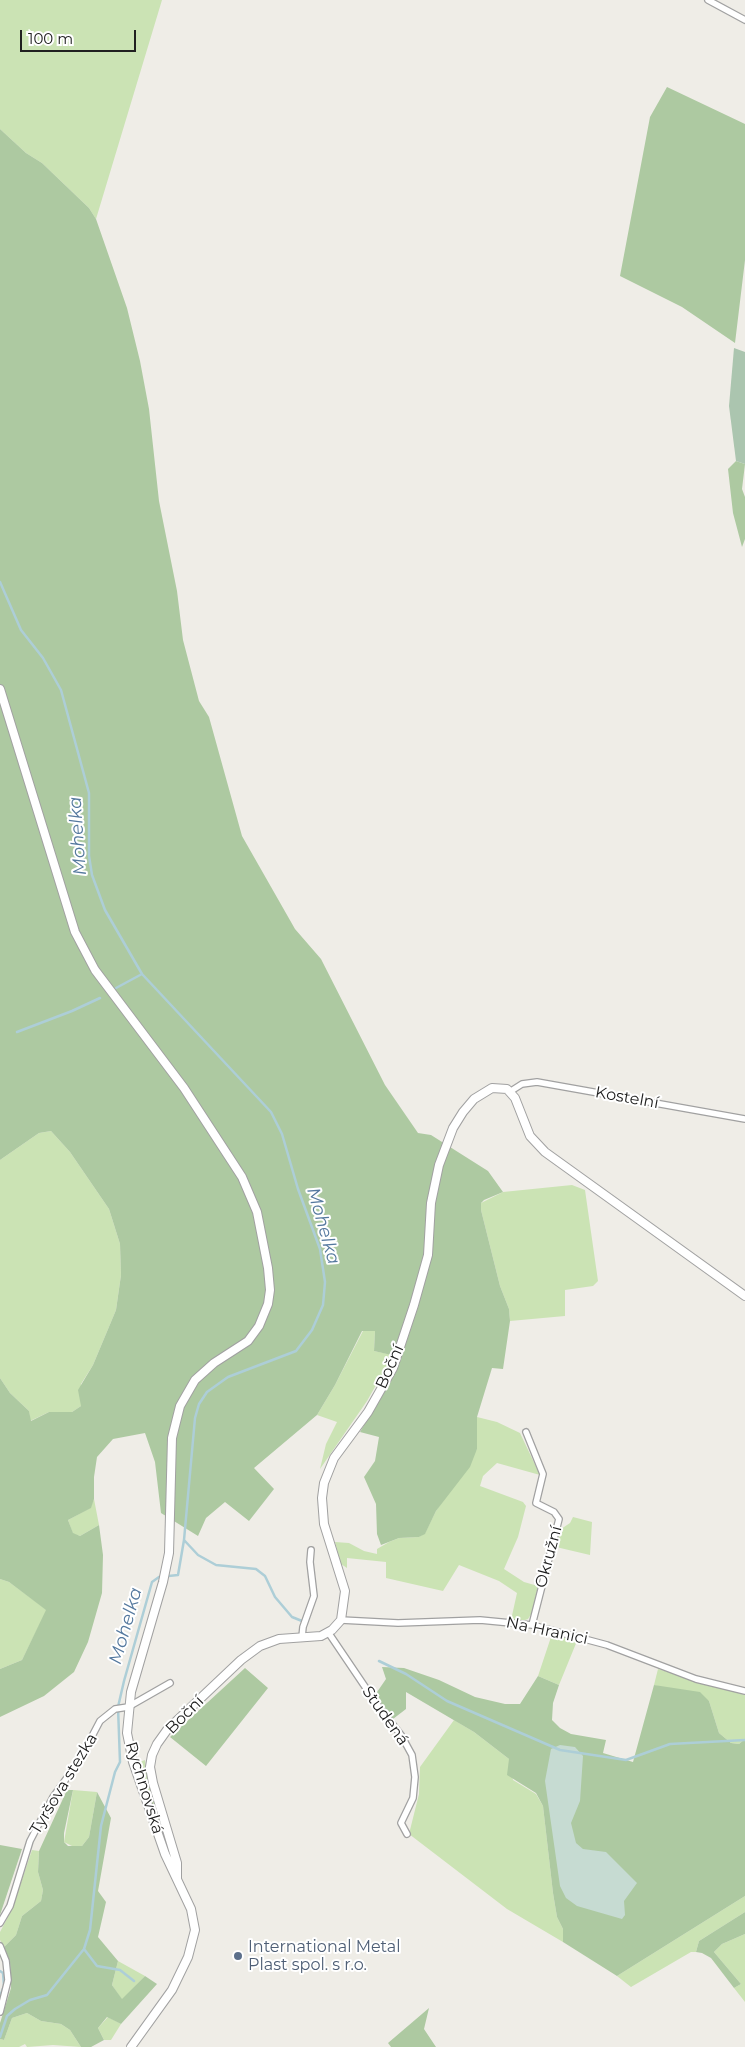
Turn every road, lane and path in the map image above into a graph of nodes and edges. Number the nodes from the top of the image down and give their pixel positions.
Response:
1 (708, 0) edge
2 (745, 20) edge
3 (0, 689) edge
4 (510, 1091) junction
5 (745, 1120) edge
6 (745, 1296) edge
7 (526, 1432) dead end
8 (311, 1550) dead end
9 (341, 1620) junction
10 (532, 1625) junction
11 (328, 1632) junction
12 (302, 1637) junction
13 (170, 1683) dead end
14 (745, 1691) edge
15 (126, 1707) junction
16 (407, 1834) dead end
17 (177, 1878) junction
18 (0, 1923) edge
19 (0, 1946) edge
20 (0, 2012) edge
21 (131, 2047) edge

1 - 2 street
3 - 15 street, Rychnovská
4 - 5 street, Kostelní
4 - 6 street
4 - 9 street, Boční
7 - 10 street, Okružní
8 - 12 street
9 - 10 street, Na Hranici
9 - 11 street
10 - 14 street, Na Hranici
11 - 12 street, Boční
11 - 16 street, Studená
12 - 17 street, Boční
13 - 15 street, Tyršova stezka
15 - 17 street, Rychnovská
15 - 18 street, Tyršova stezka
17 - 21 street, Rychnovská
19 - 20 street

